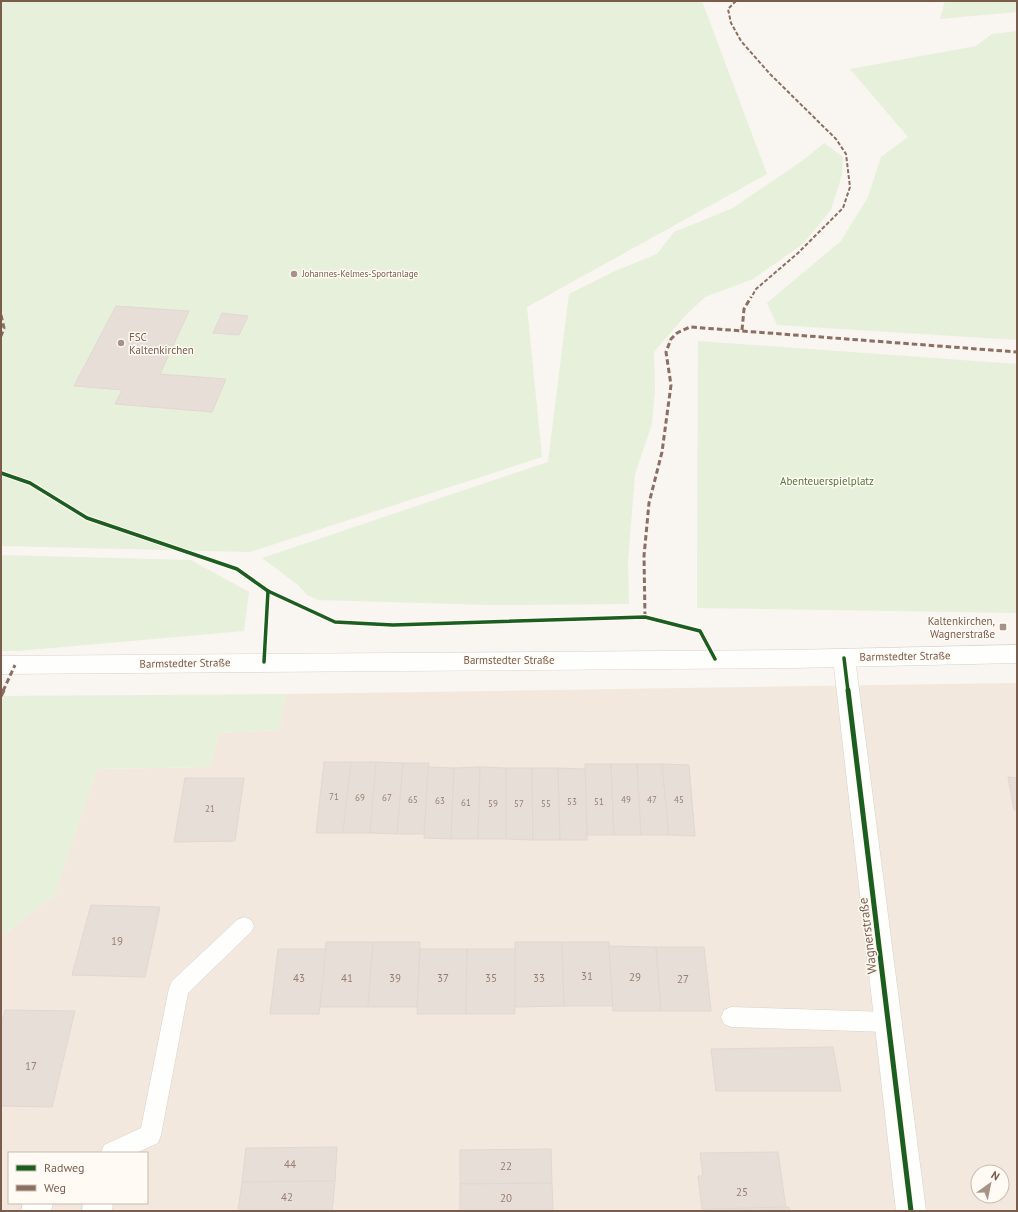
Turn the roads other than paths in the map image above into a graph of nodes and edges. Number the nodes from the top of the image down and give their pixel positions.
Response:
1 (1017, 654) edge
2 (844, 658) junction
3 (1, 665) edge
4 (244, 926) dead end
5 (731, 1017) dead end
6 (888, 1022) junction
7 (114, 1152) edge
8 (911, 1211) edge

1 - 2 main road, Barmstedter Straße
2 - 3 main road, Barmstedter Straße
2 - 6 main road, Wagnerstraße
4 - 7 lane
5 - 6 lane
6 - 8 main road, Wagnerstraße

